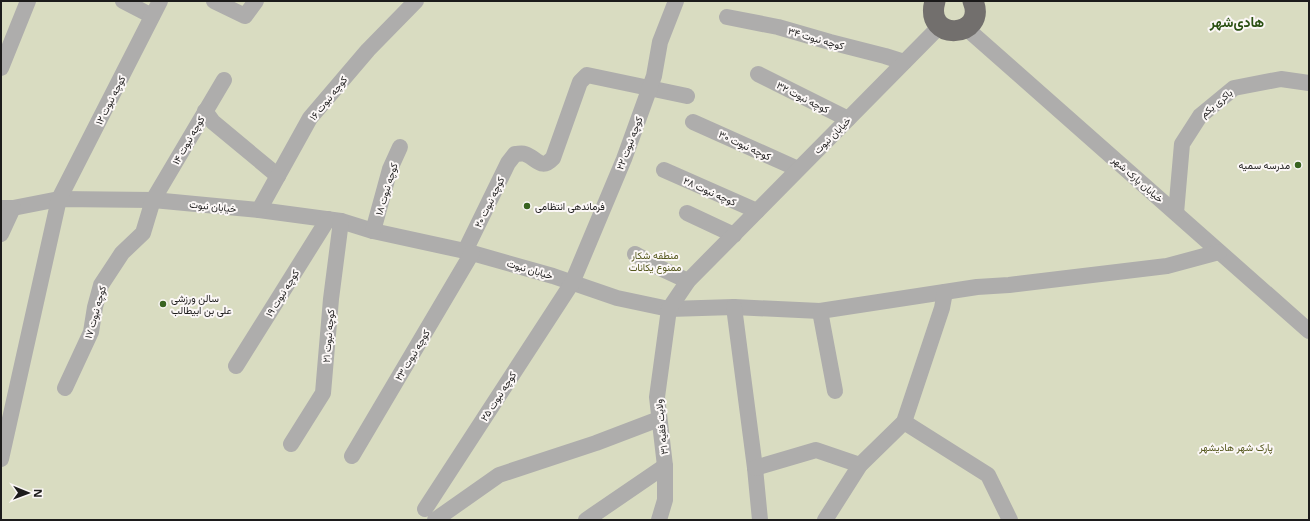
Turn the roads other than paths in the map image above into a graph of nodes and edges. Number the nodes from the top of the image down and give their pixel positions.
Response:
1 (28, 1) edge
2 (123, 1) edge
3 (160, 1) edge
4 (214, 1) edge
5 (256, 1) edge
6 (416, 1) edge
7 (676, 1) edge
8 (935, 1) edge
9 (973, 1) edge
10 (152, 16) junction
11 (727, 17) dead end
12 (940, 26) junction
13 (966, 28) junction
14 (904, 62) junction
15 (1, 68) edge
16 (758, 74) dead end
17 (224, 80) dead end
18 (1309, 83) edge
19 (650, 88) junction
20 (687, 96) dead end
21 (205, 111) junction
22 (848, 119) junction
23 (693, 122) dead end
24 (400, 147) dead end
25 (798, 169) junction
26 (664, 170) dead end
27 (278, 176) junction
28 (59, 199) junction
29 (153, 200) junction
30 (7, 208) edge
31 (259, 210) junction
32 (757, 211) junction
33 (687, 213) dead end
34 (1176, 213) junction
35 (335, 220) junction
36 (373, 232) junction
37 (1, 234) edge
38 (734, 234) junction
39 (468, 252) junction
40 (1219, 252) junction
41 (635, 254) dead end
42 (688, 282) junction
43 (572, 283) junction
44 (945, 292) junction
45 (734, 307) junction
46 (669, 309) junction
47 (820, 311) junction
48 (1309, 331) edge
49 (236, 366) dead end
50 (65, 388) dead end
51 (835, 391) dead end
52 (659, 419) junction
53 (904, 422) junction
54 (291, 444) dead end
55 (352, 456) dead end
56 (1, 459) edge
57 (860, 465) junction
58 (665, 466) junction
59 (755, 468) junction
60 (430, 514) edge
61 (586, 520) edge
62 (659, 520) edge
63 (760, 520) edge
64 (825, 520) edge
65 (1010, 520) edge

1 - 15 street
2 - 10 street
3 - 10 street, کوچه نبوت ۱۲
4 - 5 street
6 - 27 street, کوچه نبوت ۱۶
7 - 19 street, کوچه نبوت ۲۲
8 - 12 main road
9 - 13 main road
10 - 28 street, کوچه نبوت ۱۲
11 - 14 street, کوچه نبوت ۳۴
12 - 13 main road
12 - 14 street, خیابان نبوت
13 - 34 street, خیابان پارک شهر
14 - 22 street, خیابان نبوت
16 - 22 street, کوچه نبوت ۳۲
17 - 21 street, کوچه نبوت ۱۴
18 - 34 street, باکری یکم
19 - 20 street
19 - 39 street, کوچه نبوت ۲۰
19 - 43 street, کوچه نبوت ۲۲
21 - 27 street
21 - 29 street, کوچه نبوت ۱۴
22 - 25 street, خیابان نبوت
23 - 25 street, کوچه نبوت ۳۰
24 - 36 street, کوچه نبوت ۱۸
25 - 32 street, خیابان نبوت
26 - 32 street, کوچه نبوت ۲۸
27 - 31 street, کوچه نبوت ۱۶
28 - 29 street, خیابان نبوت
28 - 30 street, خیابان نبوت
28 - 56 street, کوچه نبوت ۱۲
29 - 31 street, خیابان نبوت
29 - 50 street, کوچه نبوت ۱۷
30 - 37 street
31 - 35 street, خیابان نبوت
32 - 38 street, خیابان نبوت
33 - 38 street
34 - 40 street, خیابان پارک شهر
35 - 36 street, خیابان نبوت
35 - 49 street, کوچه نبوت ۱۹
35 - 54 street, کوچه نبوت ۲۱
36 - 39 street, خیابان نبوت
38 - 42 street, خیابان نبوت
39 - 43 street, خیابان نبوت
39 - 55 street, کوچه نبوت ۲۳
40 - 44 street
40 - 48 street, خیابان پارک شهر
41 - 42 street
42 - 46 street, خیابان نبوت
43 - 46 street, خیابان نبوت
43 - 60 street, کوچه نبوت ۲۵
44 - 47 street
44 - 53 street
45 - 46 street
45 - 47 street
45 - 59 street
46 - 52 street, ولایت فقیه ۳۱
47 - 51 street
52 - 58 street, ولایت فقیه ۳۱
52 - 60 street
53 - 57 street
53 - 65 street
57 - 59 street
57 - 64 street
58 - 61 street
58 - 62 street, ولایت فقیه ۳۱
59 - 63 street

